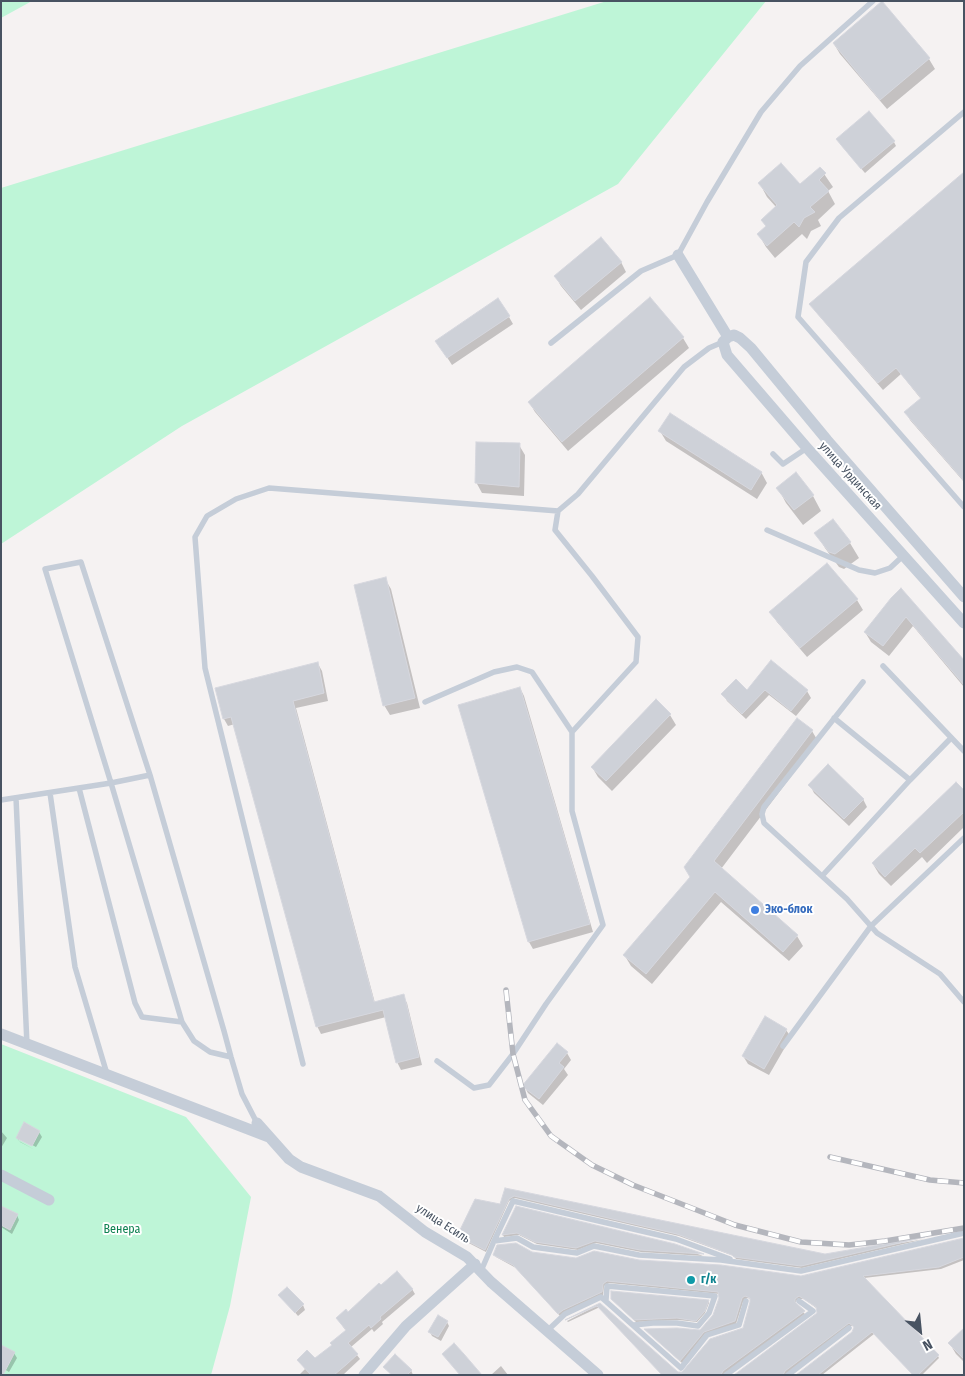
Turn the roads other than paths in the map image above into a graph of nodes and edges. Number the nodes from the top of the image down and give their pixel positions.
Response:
1 (873, 1) edge
2 (964, 112) edge
3 (678, 255) junction
4 (726, 340) junction
5 (551, 343) dead end
6 (807, 448) junction
7 (774, 454) dead end
8 (964, 507) edge
9 (558, 511) junction
10 (768, 530) dead end
11 (904, 555) junction
12 (964, 596) edge
13 (964, 623) edge
14 (883, 666) dead end
15 (863, 682) dead end
16 (426, 702) dead end
17 (834, 718) junction
18 (572, 732) junction
19 (951, 738) junction
20 (964, 752) edge
21 (150, 775) junction
22 (910, 780) junction
23 (111, 783) junction
24 (79, 788) junction
25 (50, 792) junction
26 (16, 798) junction
27 (1, 800) edge
28 (964, 838) edge
29 (822, 876) junction
30 (871, 926) junction
31 (964, 1002) edge
32 (182, 1022) junction
33 (1, 1034) edge
34 (28, 1045) junction
35 (783, 1046) dead end
36 (231, 1057) junction
37 (437, 1061) dead end
38 (303, 1064) dead end
39 (108, 1076) junction
40 (257, 1123) joint
41 (270, 1138) junction
42 (1, 1175) edge
43 (49, 1200) dead end
44 (964, 1234) edge
45 (494, 1241) junction
46 (741, 1263) junction
47 (478, 1268) junction
48 (606, 1300) junction
49 (746, 1301) dead end
50 (799, 1301) dead end
51 (634, 1326) junction
52 (698, 1326) junction
53 (849, 1328) dead end
54 (547, 1331) junction
55 (708, 1335) junction
56 (364, 1375) edge
57 (598, 1375) edge
58 (726, 1375) edge
59 (788, 1375) edge

1 - 3 lane
2 - 8 lane
3 - 4 street, улица Урдинская
3 - 5 lane
4 - 6 street, улица Урдинская
4 - 9 lane
4 - 12 street
6 - 7 lane
6 - 11 street, улица Урдинская
9 - 18 lane
9 - 38 lane
10 - 11 lane
11 - 13 street, улица Урдинская
14 - 19 lane
15 - 17 lane
16 - 18 lane
17 - 22 lane
17 - 29 lane
18 - 37 lane
19 - 20 lane
19 - 22 lane
21 - 23 lane
21 - 23 lane
21 - 36 lane
22 - 29 lane
23 - 24 lane
23 - 32 lane
24 - 25 lane
24 - 32 lane
25 - 26 lane
25 - 39 lane
26 - 27 lane
26 - 34 lane
28 - 30 lane
29 - 30 lane
30 - 31 lane
30 - 35 lane
32 - 36 lane
33 - 34 street
34 - 39 street
36 - 40 lane
39 - 41 street
40 - 41 street, улица Есиль
41 - 47 street, улица Есиль
42 - 43 street
44 - 46 lane
45 - 46 lane
45 - 46 lane
45 - 47 lane
47 - 54 street, улица Есиль
47 - 56 street
48 - 51 lane
48 - 52 lane
48 - 54 lane
49 - 55 lane
50 - 58 lane
51 - 52 lane
51 - 55 lane
52 - 55 lane
53 - 59 lane
54 - 57 street, улица Есиль

